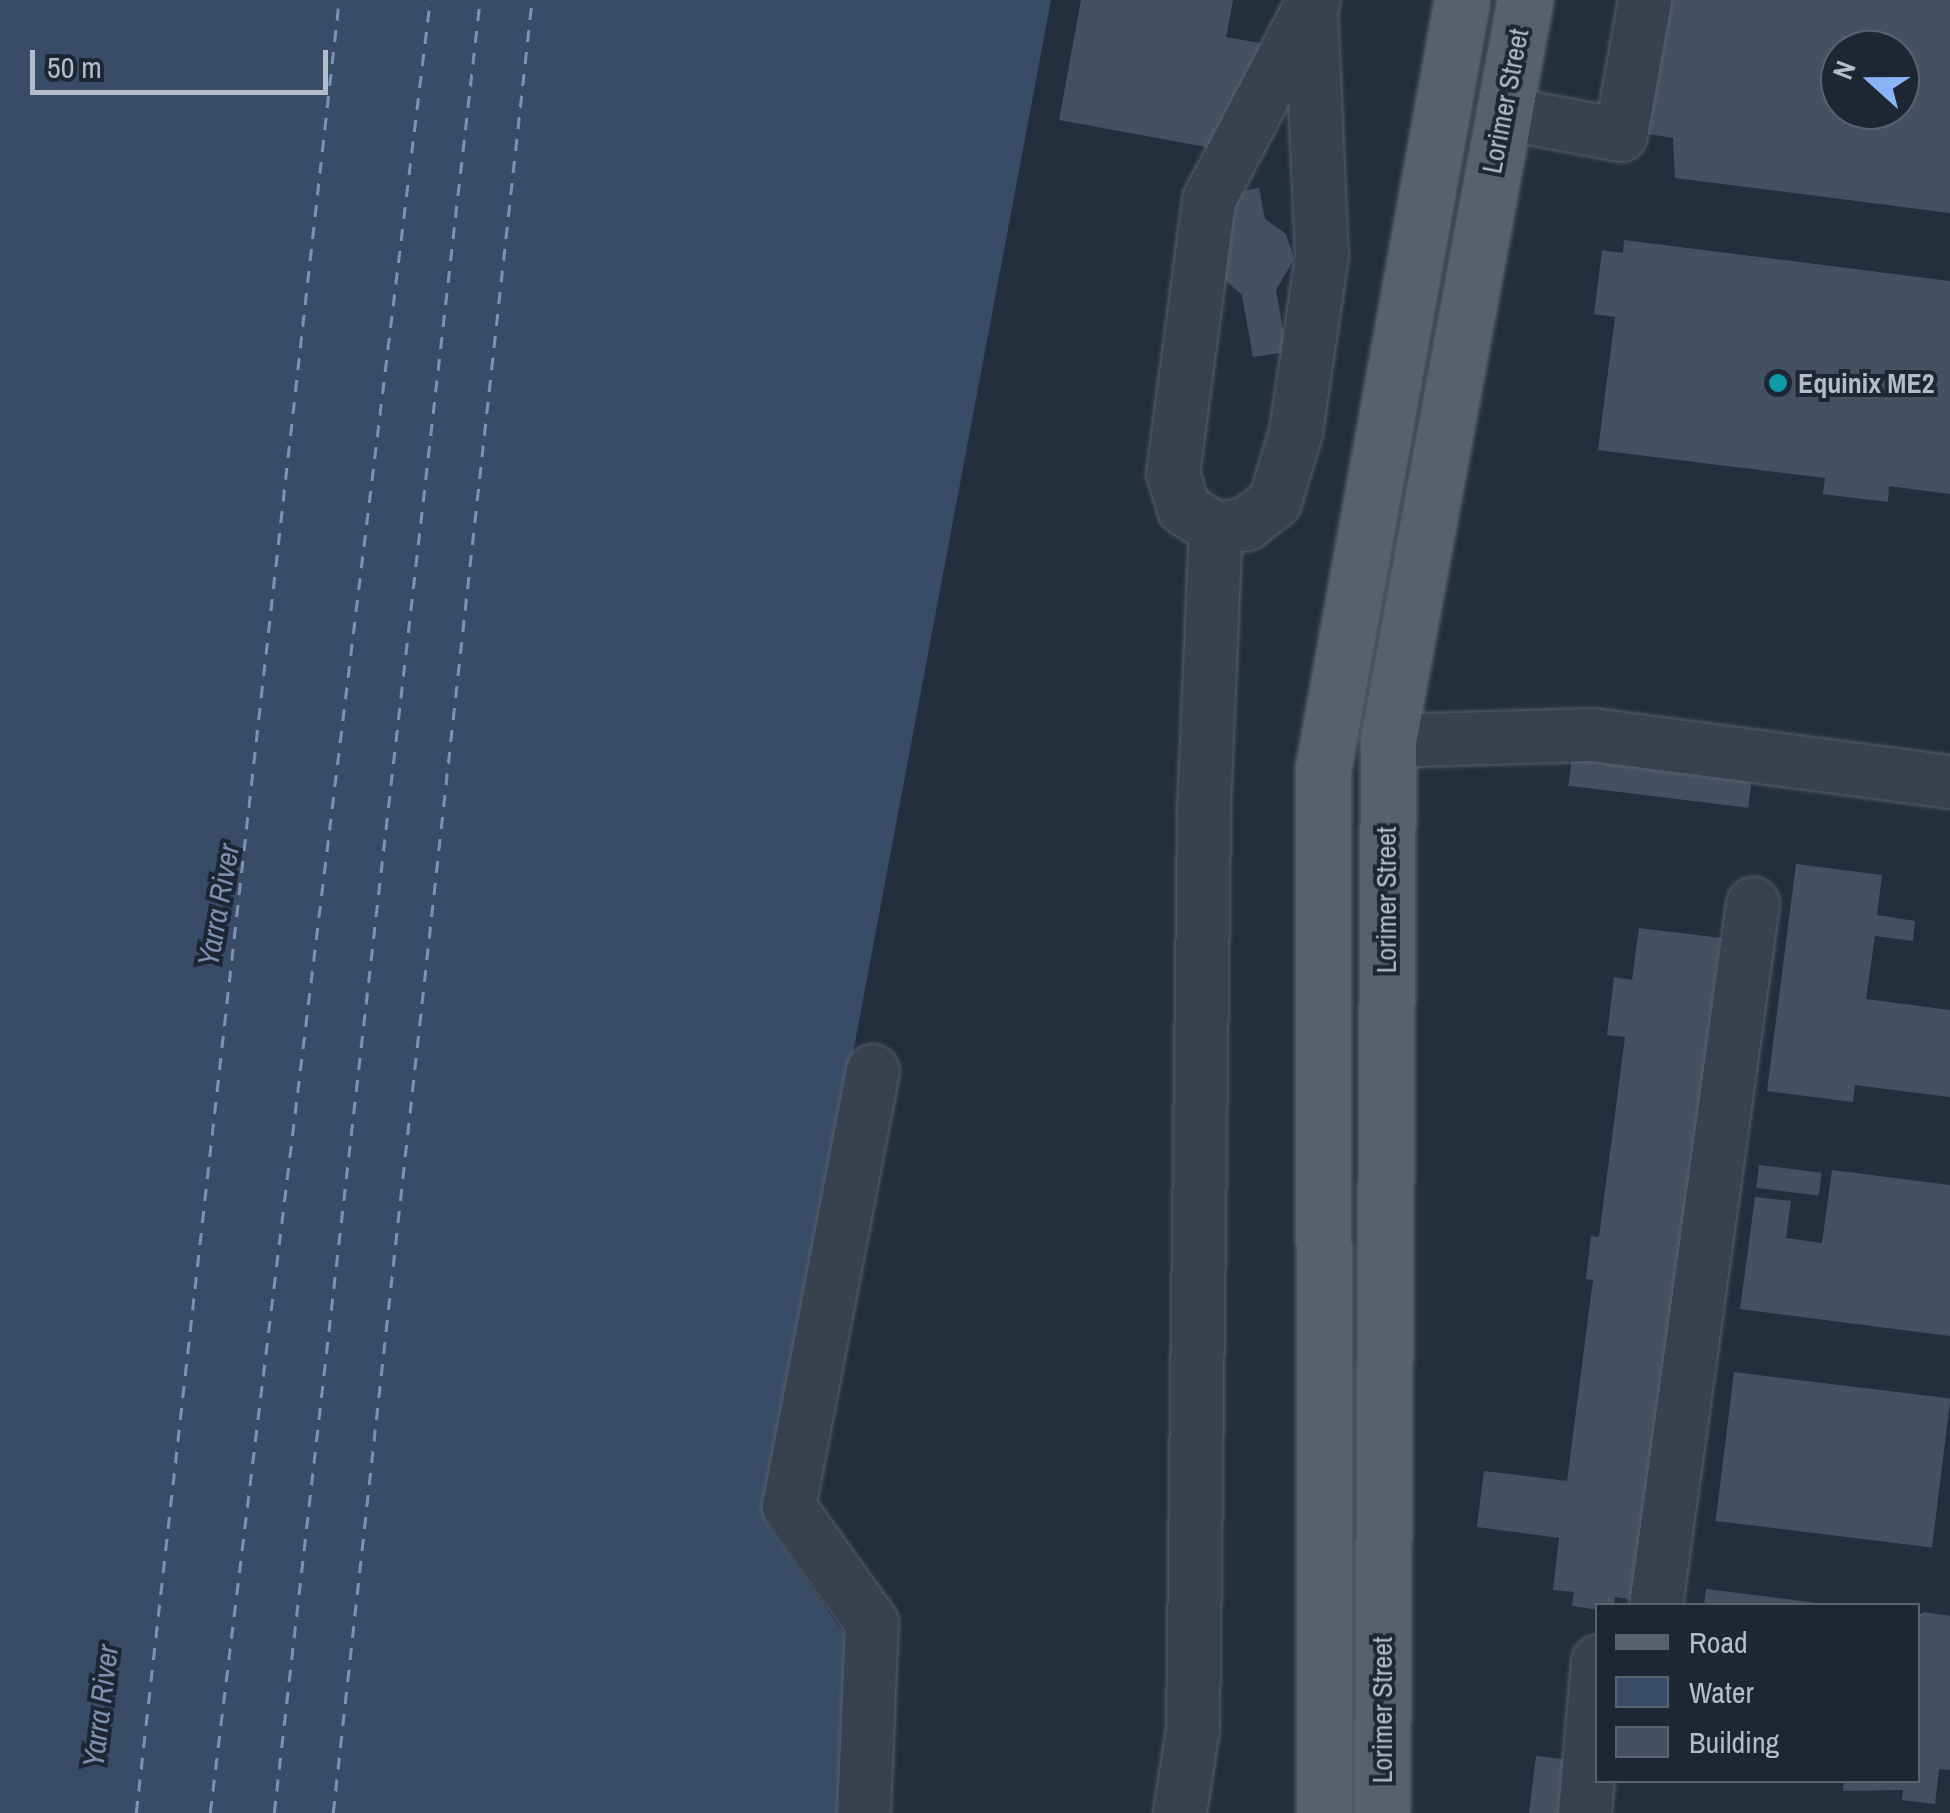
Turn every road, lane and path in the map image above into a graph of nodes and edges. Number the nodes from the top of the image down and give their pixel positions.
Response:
1 (1462, 0) edge
2 (1524, 0) edge
3 (1645, 0) edge
4 (1312, 3) edge
5 (1503, 113) junction
6 (1216, 529) junction
7 (1388, 741) junction
8 (1950, 782) edge
9 (1753, 904) dead end
10 (873, 1070) dead end
11 (1383, 1280) junction
12 (1321, 1281) junction
13 (1656, 1603) edge
14 (1595, 1700) edge
15 (864, 1813) edge
16 (1180, 1813) edge
17 (1324, 1813) edge
18 (1382, 1813) edge
19 (1586, 1813) edge

1 - 12 main road, Lorimer Street
2 - 5 main road, Lorimer Street
3 - 5 lane
4 - 6 lane
4 - 6 lane
5 - 7 main road, Lorimer Street
6 - 16 lane
7 - 8 lane
7 - 11 main road, Lorimer Street
9 - 13 lane
10 - 15 lane
11 - 12 main road
11 - 18 main road, Lorimer Street
12 - 17 main road, Lorimer Street
14 - 19 lane

